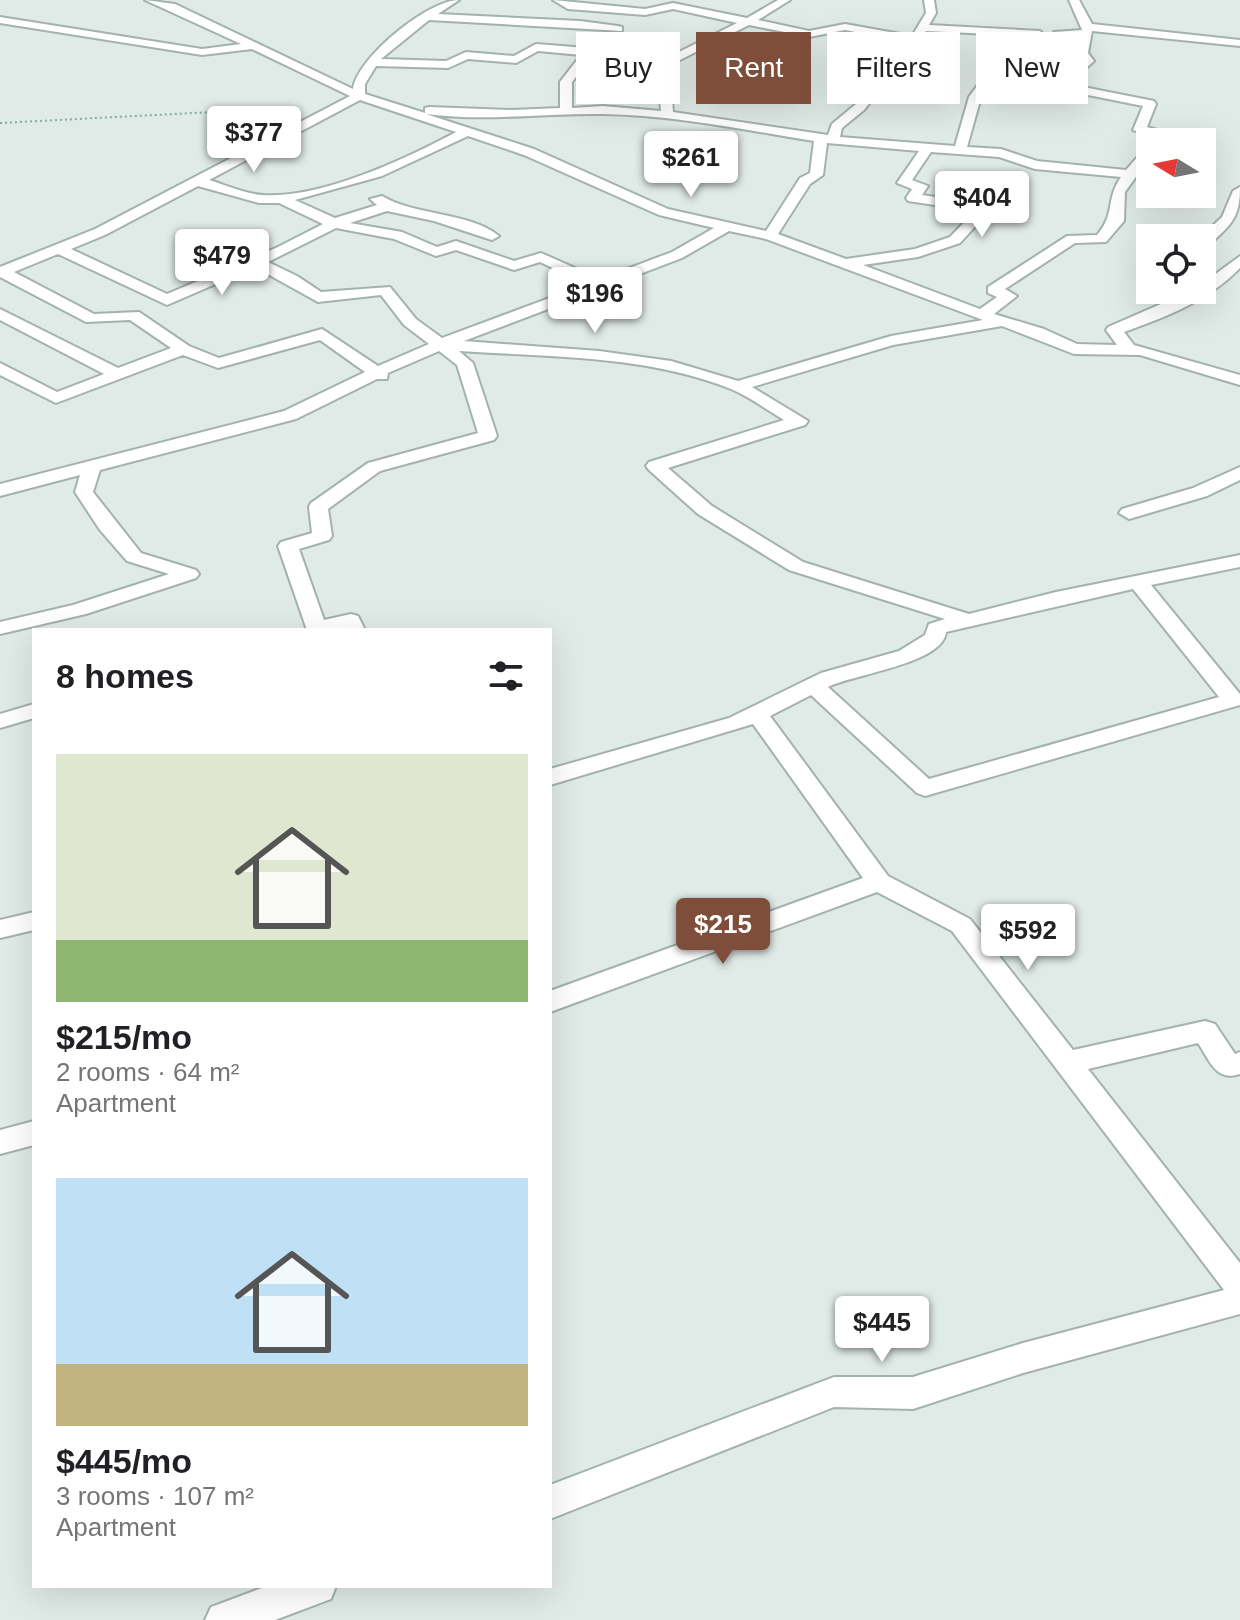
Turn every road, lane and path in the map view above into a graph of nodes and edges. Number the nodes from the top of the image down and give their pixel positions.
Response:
1 (150, 0) edge
2 (454, 0) edge
3 (558, 0) edge
4 (785, 0) edge
5 (929, 0) edge
6 (1074, 0) edge
7 (645, 12) junction
8 (427, 17) junction
9 (0, 20) edge
10 (742, 22) junction
11 (922, 28) junction
12 (618, 29) junction
13 (1087, 30) junction
14 (613, 32) edge
15 (875, 32) edge
16 (920, 32) edge
17 (1013, 32) edge
18 (1072, 32) edge
19 (1240, 43) edge
20 (251, 46) junction
21 (576, 51) edge
22 (371, 62) junction
23 (576, 70) edge
24 (976, 95) edge
25 (359, 96) junction
26 (862, 104) edge
27 (391, 105) junction
28 (340, 106) junction
29 (566, 112) junction
30 (667, 115) junction
31 (0, 123) edge
32 (1140, 128) edge
33 (466, 132) junction
34 (827, 139) junction
35 (928, 147) junction
36 (960, 150) junction
37 (1136, 166) edge
38 (1130, 174) junction
39 (360, 181) junction
40 (200, 182) junction
41 (1240, 191) edge
42 (282, 199) junction
43 (388, 206) junction
44 (335, 223) junction
45 (727, 226) junction
46 (1216, 231) edge
47 (492, 236) dead end
48 (770, 236) junction
49 (59, 249) junction
50 (1240, 260) edge
51 (256, 262) junction
52 (846, 263) junction
53 (1, 271) edge
54 (599, 284) junction
55 (0, 314) edge
56 (982, 315) junction
57 (1002, 322) junction
58 (442, 344) junction
59 (183, 349) junction
60 (1129, 350) junction
61 (0, 368) edge
62 (117, 374) junction
63 (379, 374) junction
64 (1240, 380) edge
65 (738, 386) junction
66 (91, 469) junction
67 (1240, 473) edge
68 (0, 490) edge
69 (1129, 513) dead end
70 (1240, 561) edge
71 (1138, 582) junction
72 (81, 620) edge
73 (968, 620) junction
74 (0, 628) edge
75 (316, 628) edge
76 (316, 628) edge
77 (353, 628) edge
78 (813, 685) junction
79 (32, 712) edge
80 (757, 714) junction
81 (0, 721) edge
82 (552, 776) edge
83 (879, 882) junction
84 (32, 921) edge
85 (0, 929) edge
86 (552, 1001) edge
87 (1065, 1063) junction
88 (1240, 1063) edge
89 (32, 1134) edge
90 (0, 1142) edge
91 (1240, 1287) edge
92 (1240, 1300) edge
93 (552, 1501) edge
94 (312, 1588) edge
95 (224, 1620) edge

1 - 20 street
2 - 8 street
3 - 7 street
4 - 10 street
5 - 11 street
6 - 13 street
7 - 10 street
7 - 12 street
8 - 12 street
8 - 22 street
9 - 20 street
10 - 15 street
10 - 30 street
11 - 16 street
11 - 17 street
12 - 14 street
13 - 18 street
13 - 19 street
13 - 32 street
20 - 25 street
21 - 22 street
22 - 25 street
23 - 29 street
24 - 36 street
25 - 27 street
25 - 28 street
26 - 34 street
27 - 29 street
27 - 33 street
28 - 31 path
28 - 40 street
29 - 30 street
30 - 34 street
33 - 39 street
33 - 45 street
34 - 35 street
34 - 48 street
35 - 36 street
35 - 52 street
36 - 38 street
37 - 38 street
38 - 56 street
39 - 42 street
39 - 43 street
40 - 42 street
40 - 49 street
41 - 46 street
42 - 44 street
43 - 44 street
43 - 47 street
44 - 51 street
44 - 54 street
45 - 48 street
45 - 54 street
48 - 52 street
49 - 51 street
49 - 53 street
50 - 60 street
51 - 58 street
52 - 56 street
53 - 59 street
54 - 58 street
55 - 62 street
56 - 57 street
57 - 60 street
57 - 65 street
58 - 63 street
58 - 65 street
58 - 76 street
59 - 62 street
59 - 63 street
60 - 64 street
61 - 62 street
63 - 66 street
65 - 73 street
66 - 68 street
66 - 72 street
67 - 69 street
70 - 71 street
71 - 73 street
71 - 78 street
72 - 74 street
73 - 78 street
75 - 77 street
78 - 80 street
79 - 81 street
80 - 82 street
80 - 83 street
83 - 86 street
83 - 87 street
84 - 85 street
87 - 88 street
87 - 91 street
89 - 90 street
92 - 93 street
94 - 95 street

